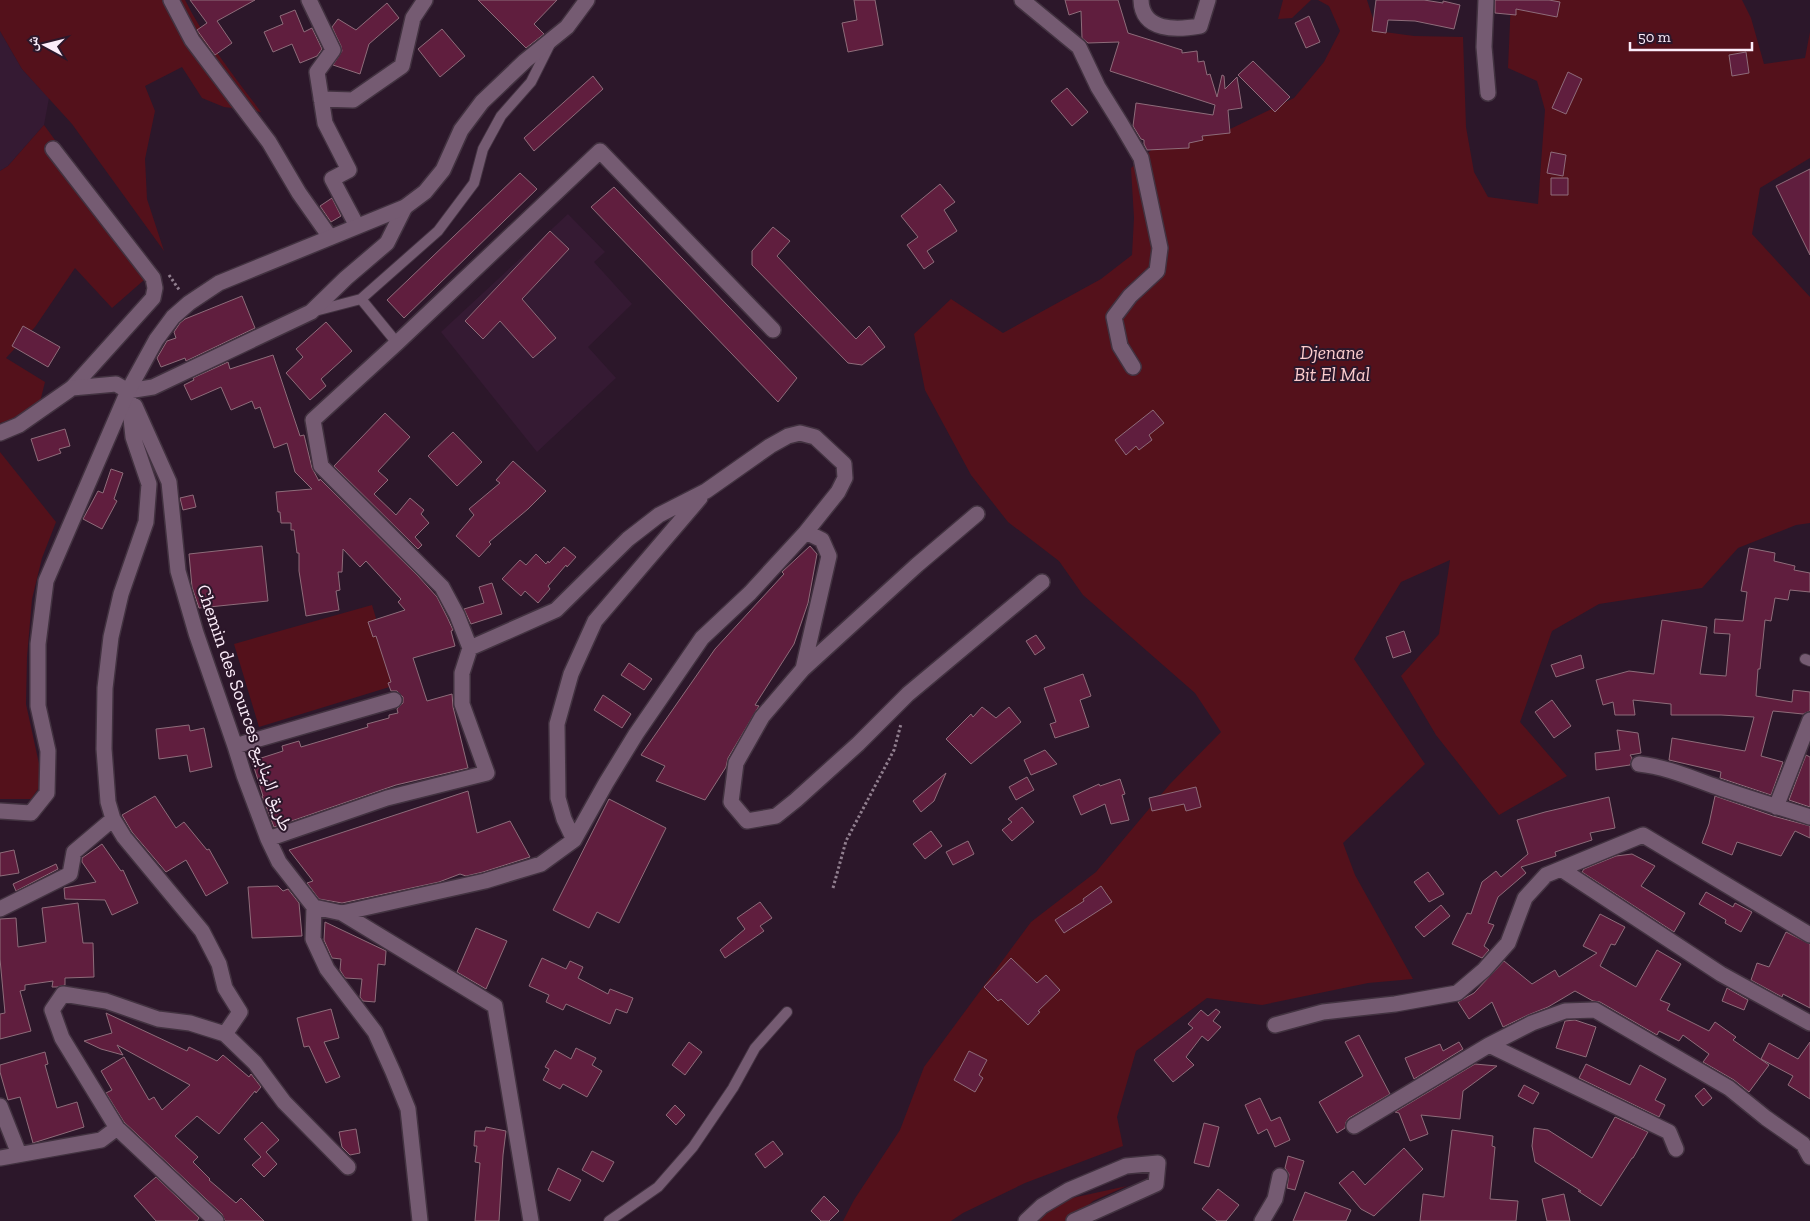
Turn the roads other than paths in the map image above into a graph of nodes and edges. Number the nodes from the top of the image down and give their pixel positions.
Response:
1 (171, 0) edge
2 (308, 0) edge
3 (425, 0) edge
4 (587, 0) edge
5 (1022, 0) edge
6 (1141, 0) edge
7 (1208, 0) edge
8 (1486, 0) edge
9 (553, 39) junction
10 (1488, 93) dead end
11 (321, 98) junction
12 (53, 149) dead end
13 (405, 207) junction
14 (357, 226) junction
15 (330, 237) junction
16 (361, 299) junction
17 (311, 312) junction
18 (773, 330) dead end
19 (397, 343) junction
20 (1133, 367) dead end
21 (72, 388) junction
22 (128, 391) junction
23 (0, 432) edge
24 (706, 491) junction
25 (977, 514) dead end
26 (806, 532) junction
27 (1042, 582) dead end
28 (470, 648) junction
29 (803, 669) junction
30 (394, 700) dead end
31 (1810, 720) edge
32 (235, 746) junction
33 (1639, 764) dead end
34 (1776, 807) junction
35 (0, 811) edge
36 (1810, 817) edge
37 (113, 819) junction
38 (268, 839) junction
39 (574, 840) junction
40 (1561, 869) junction
41 (314, 907) junction
42 (0, 910) edge
43 (342, 913) junction
44 (1810, 935) edge
45 (787, 1012) dead end
46 (1810, 1023) edge
47 (1275, 1025) dead end
48 (225, 1034) junction
49 (1489, 1045) junction
50 (0, 1106) edge
51 (1354, 1126) dead end
52 (117, 1128) junction
53 (1676, 1149) dead end
54 (19, 1154) junction
55 (1810, 1157) edge
56 (0, 1158) edge
57 (348, 1167) dead end
58 (1280, 1176) dead end
59 (216, 1221) edge
60 (420, 1221) edge
61 (530, 1221) edge
62 (609, 1221) edge
63 (1026, 1221) edge
64 (1074, 1221) edge
65 (1262, 1221) edge

1 - 15 street
2 - 11 street
3 - 11 street
4 - 9 street
5 - 20 street
6 - 7 street
8 - 10 street
9 - 13 street
9 - 16 lane
11 - 14 street
12 - 21 street
13 - 14 street
13 - 17 street
14 - 15 street
15 - 22 street
16 - 17 lane
16 - 19 lane
17 - 22 street
18 - 19 street
19 - 28 street
21 - 22 street
21 - 23 street
22 - 32 street, Chemin des Sources طريق الينابيع
22 - 35 street
22 - 37 street
24 - 26 street
24 - 28 street
24 - 39 street
25 - 29 street
26 - 29 street
26 - 39 street
27 - 29 street
28 - 38 street
30 - 32 street
31 - 34 street
32 - 38 street, Chemin des Sources طريق الينابيع
33 - 34 street
34 - 36 street
37 - 42 street
37 - 48 street
38 - 41 street, Chemin des Sources طريق الينابيع
39 - 43 street
40 - 44 street
40 - 46 street
40 - 47 street
41 - 43 street
41 - 60 street
43 - 61 street
45 - 62 lane
48 - 52 street
48 - 57 street
49 - 51 street
49 - 53 street
49 - 55 street
50 - 54 street
52 - 54 street
52 - 59 street
54 - 56 street
58 - 65 street
63 - 64 street

